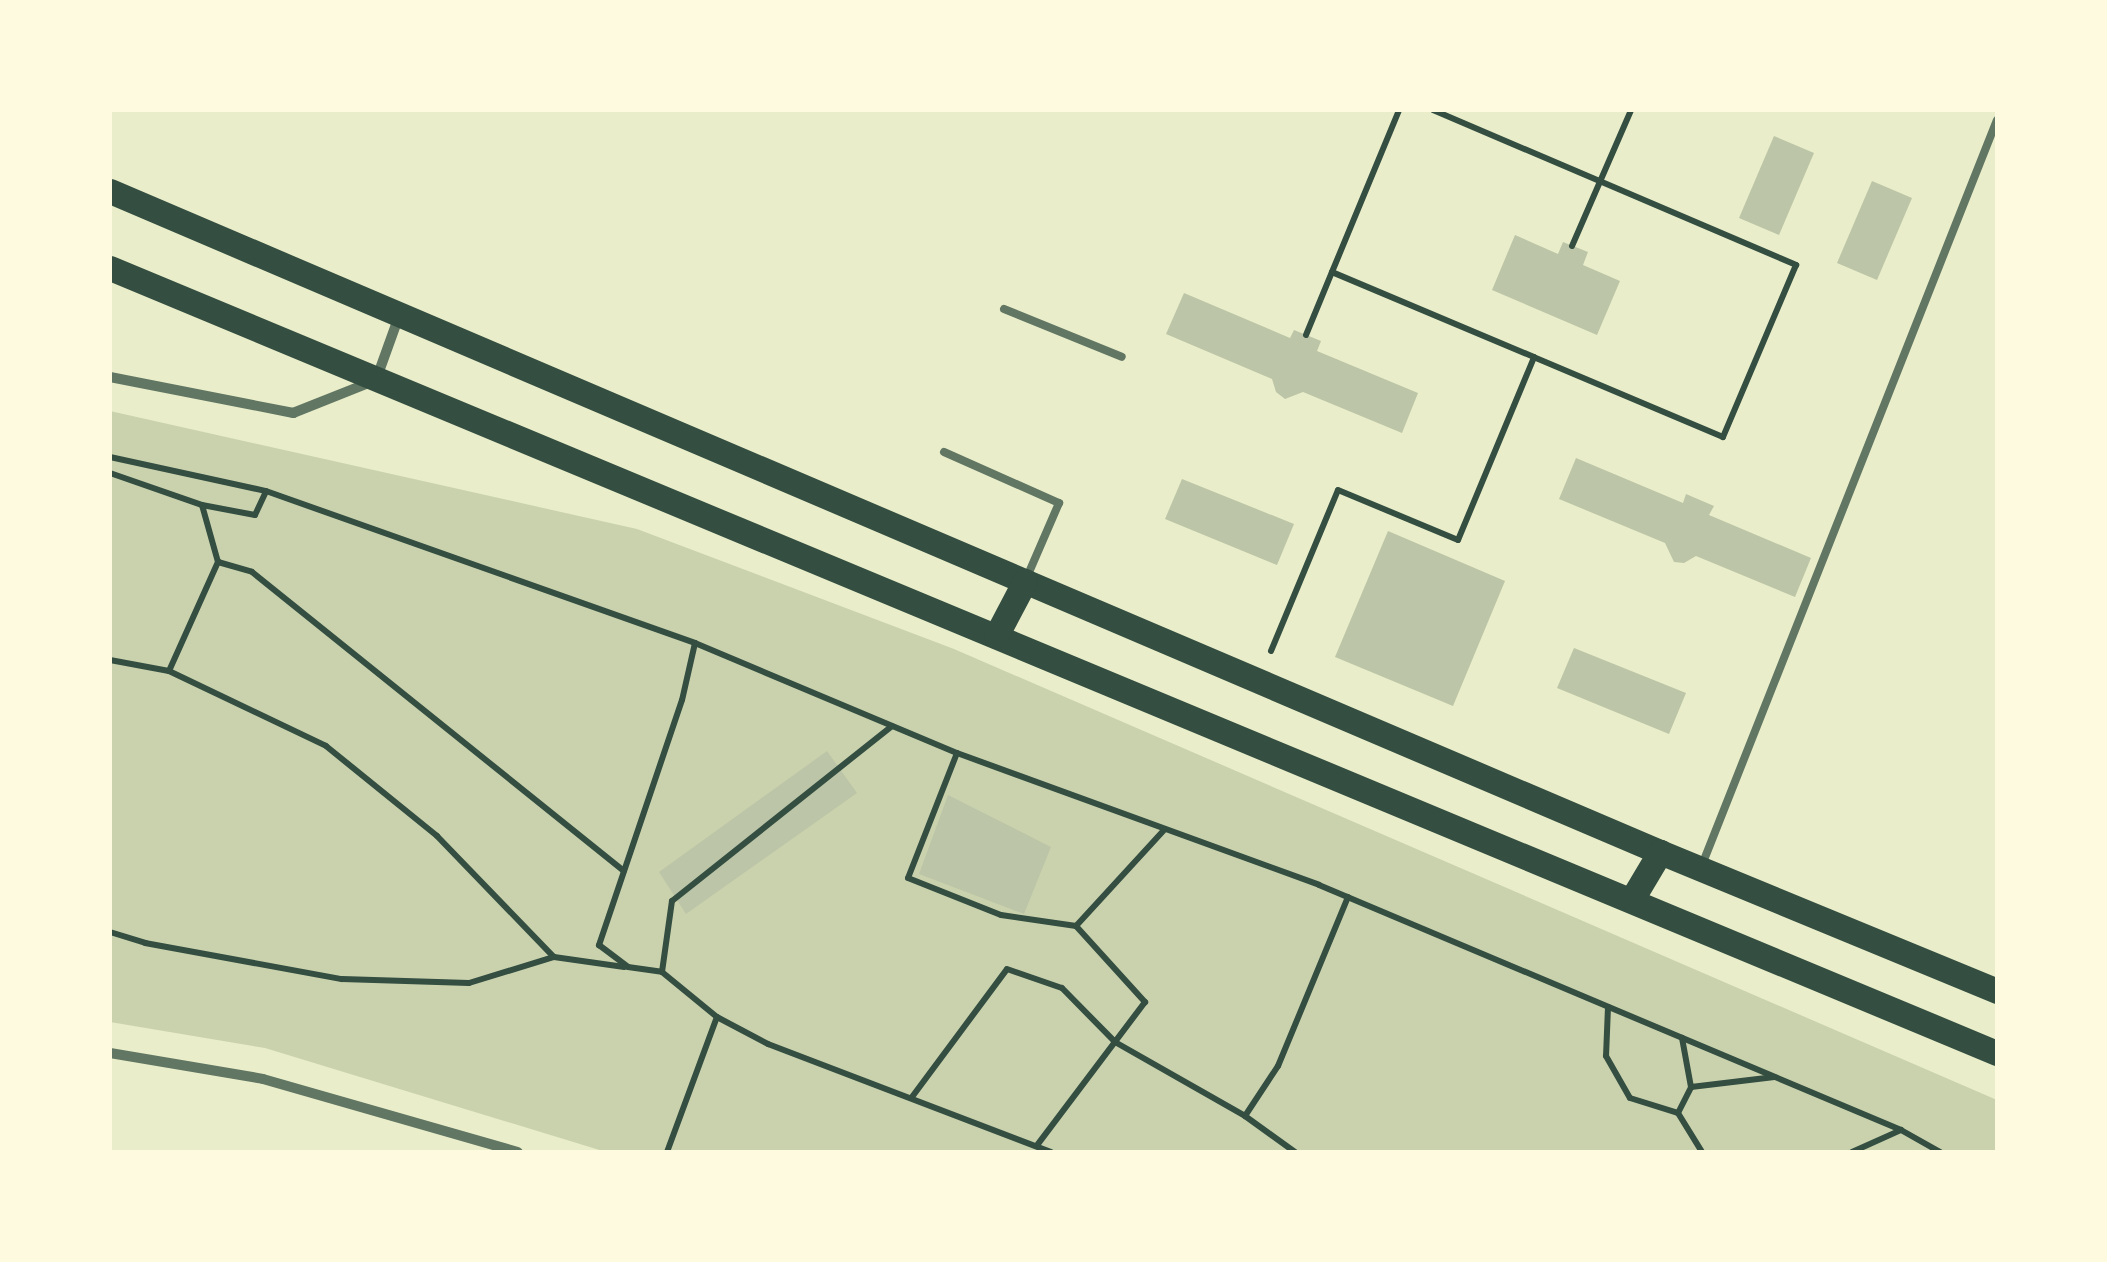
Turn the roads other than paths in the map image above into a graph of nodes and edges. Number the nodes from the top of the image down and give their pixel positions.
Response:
1 (1997, 120) edge
2 (110, 191) edge
3 (110, 268) edge
4 (1004, 309) dead end
5 (400, 315) junction
6 (1122, 357) dead end
7 (110, 378) edge
8 (376, 380) junction
9 (944, 452) dead end
10 (1025, 581) junction
11 (996, 636) junction
12 (1660, 852) junction
13 (1701, 868) junction
14 (1632, 899) junction
15 (1997, 971) edge
16 (1965, 978) junction
17 (1997, 991) edge
18 (110, 1053) edge
19 (1997, 1053) edge
20 (518, 1152) edge

1 - 13 lane
2 - 5 main road
3 - 8 main road
4 - 6 lane
5 - 8 street
5 - 10 main road
7 - 8 street
8 - 11 main road
9 - 10 lane
10 - 11 main road
10 - 12 main road
11 - 14 main road
12 - 13 main road
12 - 14 main road
13 - 16 main road
14 - 19 main road
15 - 16 main road
16 - 17 main road
18 - 20 street

